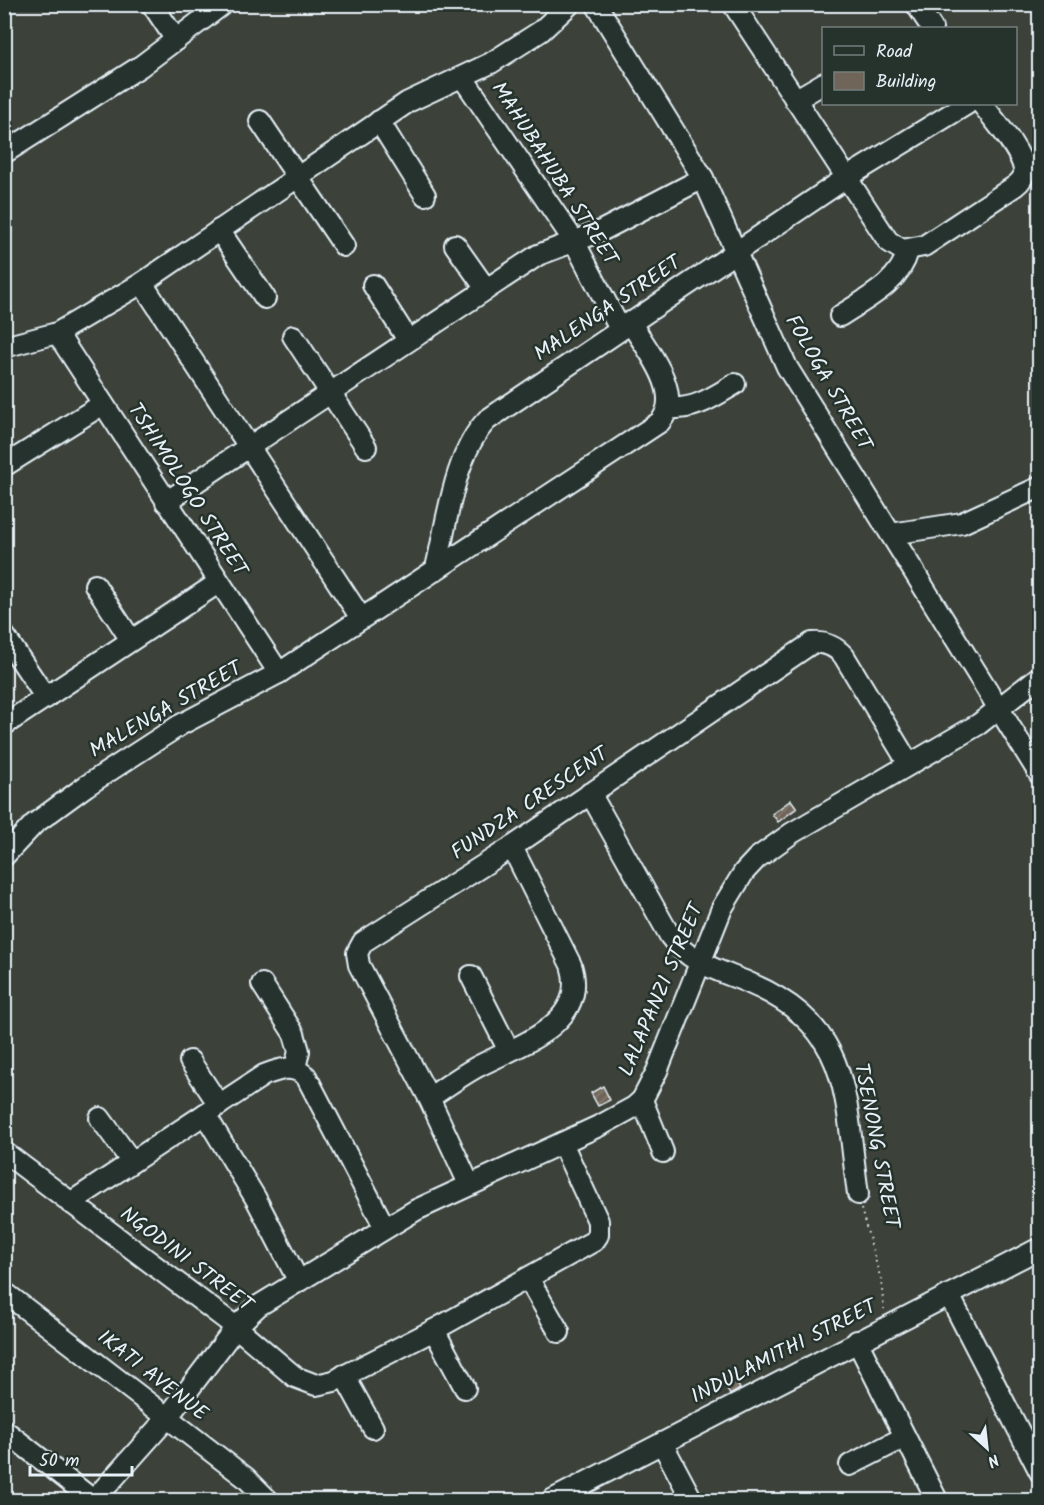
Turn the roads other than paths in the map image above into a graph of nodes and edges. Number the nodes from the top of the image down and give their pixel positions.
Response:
1 (152, 4) edge
2 (223, 4) edge
3 (570, 4) edge
4 (596, 4) edge
5 (732, 4) edge
6 (915, 4) edge
7 (931, 27) edge
8 (176, 40) junction
9 (464, 78) junction
10 (822, 83) edge
11 (795, 100) junction
12 (965, 105) edge
13 (983, 105) edge
14 (260, 121) dead end
15 (379, 121) junction
16 (4, 153) edge
17 (296, 177) junction
18 (704, 178) junction
19 (846, 178) junction
20 (425, 195) dead end
21 (219, 230) junction
22 (574, 242) junction
23 (455, 245) dead end
24 (344, 246) dead end
25 (908, 251) junction
26 (736, 253) junction
27 (142, 283) junction
28 (373, 285) dead end
29 (486, 289) junction
30 (265, 298) dead end
31 (840, 316) dead end
32 (625, 326) junction
33 (57, 333) junction
34 (293, 336) dead end
35 (408, 340) junction
36 (4, 347) edge
37 (735, 384) dead end
38 (330, 393) junction
39 (103, 404) junction
40 (669, 408) junction
41 (249, 446) junction
42 (366, 447) dead end
43 (4, 466) edge
44 (1040, 487) edge
45 (166, 502) junction
46 (891, 534) junction
47 (436, 568) junction
48 (219, 583) junction
49 (95, 585) dead end
50 (361, 618) junction
51 (4, 635) edge
52 (131, 640) junction
53 (279, 673) junction
54 (1040, 676) edge
55 (46, 698) junction
56 (1000, 708) junction
57 (4, 726) edge
58 (909, 764) junction
59 (1040, 775) edge
60 (590, 794) junction
61 (512, 847) junction
62 (4, 856) edge
63 (700, 963) junction
64 (471, 976) dead end
65 (262, 984) dead end
66 (509, 1051) junction
67 (190, 1061) dead end
68 (295, 1068) junction
69 (429, 1098) junction
70 (642, 1100) junction
71 (212, 1110) junction
72 (100, 1118) dead end
73 (562, 1143) junction
74 (4, 1152) edge
75 (663, 1152) dead end
76 (132, 1162) junction
77 (469, 1184) junction
78 (858, 1194) road end
79 (70, 1203) junction
80 (385, 1228) junction
81 (1039, 1249) edge
82 (528, 1278) junction
83 (298, 1280) junction
84 (4, 1292) edge
85 (949, 1295) junction
86 (236, 1327) junction
87 (434, 1330) junction
88 (559, 1332) dead end
89 (856, 1341) junction
90 (344, 1376) junction
91 (465, 1388) dead end
92 (167, 1418) junction
93 (373, 1428) dead end
94 (4, 1430) edge
95 (905, 1437) junction
96 (663, 1443) junction
97 (1035, 1452) edge
98 (850, 1465) dead end
99 (1040, 1472) edge
100 (93, 1500) edge
101 (268, 1500) edge
102 (552, 1500) edge
103 (692, 1500) edge
104 (937, 1500) edge

1 - 8 street
2 - 8 street
3 - 9 street, MAHUBAHUBA STREET
4 - 18 street, FOLOGA STREET
5 - 11 street
6 - 7 street
8 - 16 street
9 - 15 street, MAHUBAHUBA STREET
9 - 22 street, MAHUBAHUBA STREET
10 - 11 street
11 - 19 street
12 - 19 street, MALENGA STREET
13 - 25 street
14 - 17 street
15 - 17 street, MAHUBAHUBA STREET
15 - 20 street
17 - 21 street, MAHUBAHUBA STREET
17 - 24 street
18 - 22 street
18 - 26 street, FOLOGA STREET
19 - 25 street
19 - 26 street, MALENGA STREET
21 - 27 street, MAHUBAHUBA STREET
21 - 30 street
22 - 29 street
22 - 32 street, MAHUBAHUBA STREET
23 - 29 street
25 - 31 street
26 - 32 street, MALENGA STREET
26 - 46 street, FOLOGA STREET
27 - 33 street, MAHUBAHUBA STREET
27 - 41 street
28 - 35 street
29 - 35 street
32 - 40 street, MAHUBAHUBA STREET
32 - 47 street, MALENGA STREET
33 - 36 street, MAHUBAHUBA STREET
33 - 39 street, TSHIMOLOGO STREET
34 - 38 street
35 - 38 street
37 - 40 street
38 - 41 street
38 - 42 street
39 - 43 street
39 - 45 street, TSHIMOLOGO STREET
40 - 47 street
41 - 45 street
41 - 50 street
44 - 46 street
45 - 48 street, TSHIMOLOGO STREET
46 - 56 street, FOLOGA STREET
47 - 50 street, MALENGA STREET
48 - 52 street
48 - 53 street, TSHIMOLOGO STREET
49 - 52 street
50 - 53 street, MALENGA STREET
51 - 55 street
52 - 55 street
53 - 62 street, MALENGA STREET
54 - 56 street, LALAPANZI STREET
55 - 57 street
56 - 58 street, LALAPANZI STREET
56 - 59 street, FOLOGA STREET
58 - 60 street, FUNDZA CRESCENT
58 - 63 street, LALAPANZI STREET
60 - 61 street, FUNDZA CRESCENT
60 - 63 street, TSENONG STREET
61 - 66 street
61 - 69 street, FUNDZA CRESCENT
63 - 70 street, LALAPANZI STREET
63 - 78 street, TSENONG STREET
64 - 66 street
65 - 68 street
66 - 69 street
67 - 71 street
68 - 71 street
68 - 80 street
69 - 77 street, FUNDZA CRESCENT
70 - 73 street, LALAPANZI STREET
70 - 75 street
71 - 76 street
71 - 83 street
72 - 76 street
73 - 77 street, LALAPANZI STREET
73 - 82 street, NGODINI STREET
74 - 79 street, NGODINI STREET
76 - 79 street
77 - 80 street, LALAPANZI STREET
79 - 86 street, NGODINI STREET
80 - 83 street, LALAPANZI STREET
81 - 85 street, INDULAMITHI STREET
82 - 87 street, NGODINI STREET
82 - 88 street
83 - 86 street, LALAPANZI STREET
84 - 92 street, IKATI AVENUE
85 - 89 street, INDULAMITHI STREET
85 - 97 street
86 - 90 street, NGODINI STREET
86 - 92 street, LALAPANZI STREET
87 - 90 street, NGODINI STREET
87 - 91 street
89 - 95 street
89 - 96 street, INDULAMITHI STREET
90 - 93 street
92 - 100 street, LALAPANZI STREET
92 - 101 street, IKATI AVENUE
94 - 100 street
95 - 98 street
95 - 104 street
96 - 102 street, INDULAMITHI STREET
96 - 103 street
97 - 99 street

